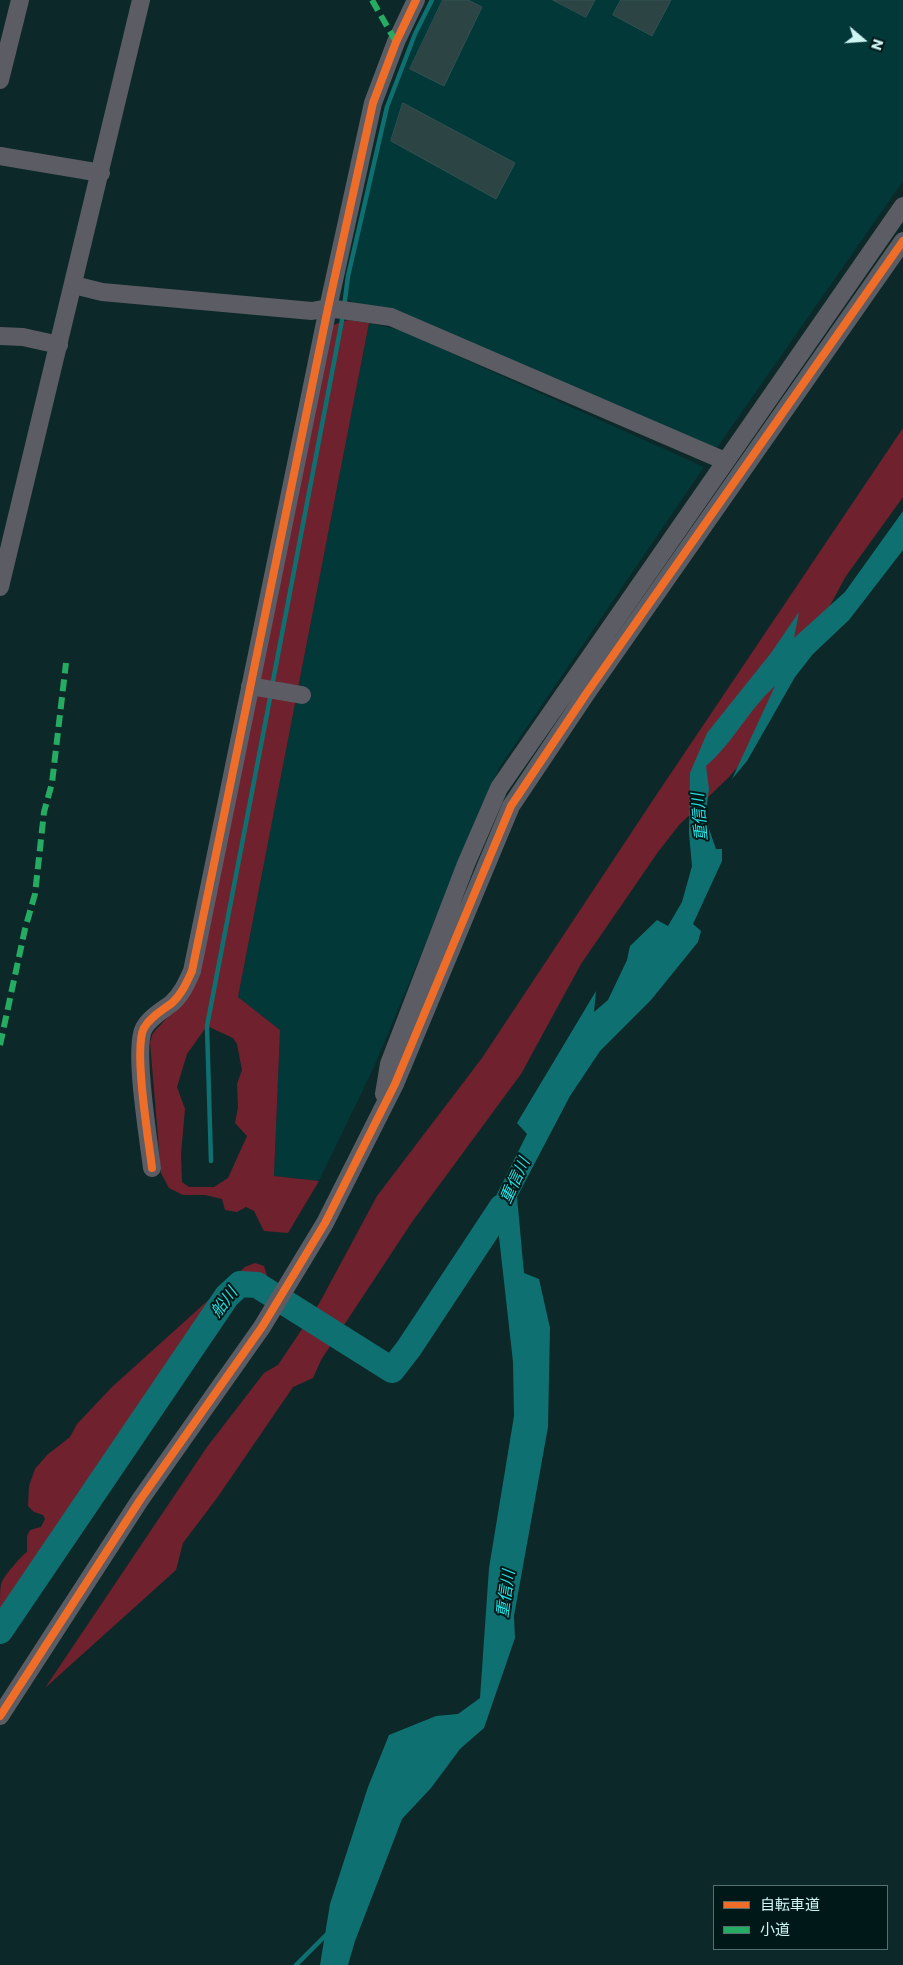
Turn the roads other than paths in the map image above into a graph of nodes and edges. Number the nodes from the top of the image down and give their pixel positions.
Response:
1 (20, 0) edge
2 (141, 0) edge
3 (416, 0) edge
4 (0, 80) edge
5 (0, 156) edge
6 (101, 173) junction
7 (903, 206) edge
8 (903, 241) edge
9 (74, 285) junction
10 (328, 308) junction
11 (0, 336) edge
12 (59, 345) junction
13 (725, 461) junction
14 (0, 587) edge
15 (253, 687) junction
16 (300, 695) dead end
17 (381, 1115) junction
18 (152, 1168) dead end
19 (0, 1716) edge

1 - 4 street
2 - 6 street
3 - 10 street
5 - 6 street
6 - 9 street
7 - 13 street
8 - 17 street
9 - 10 street
9 - 12 street
10 - 13 street
10 - 15 street
11 - 12 street
12 - 14 street
13 - 17 street
15 - 16 street
15 - 18 street
17 - 19 street

